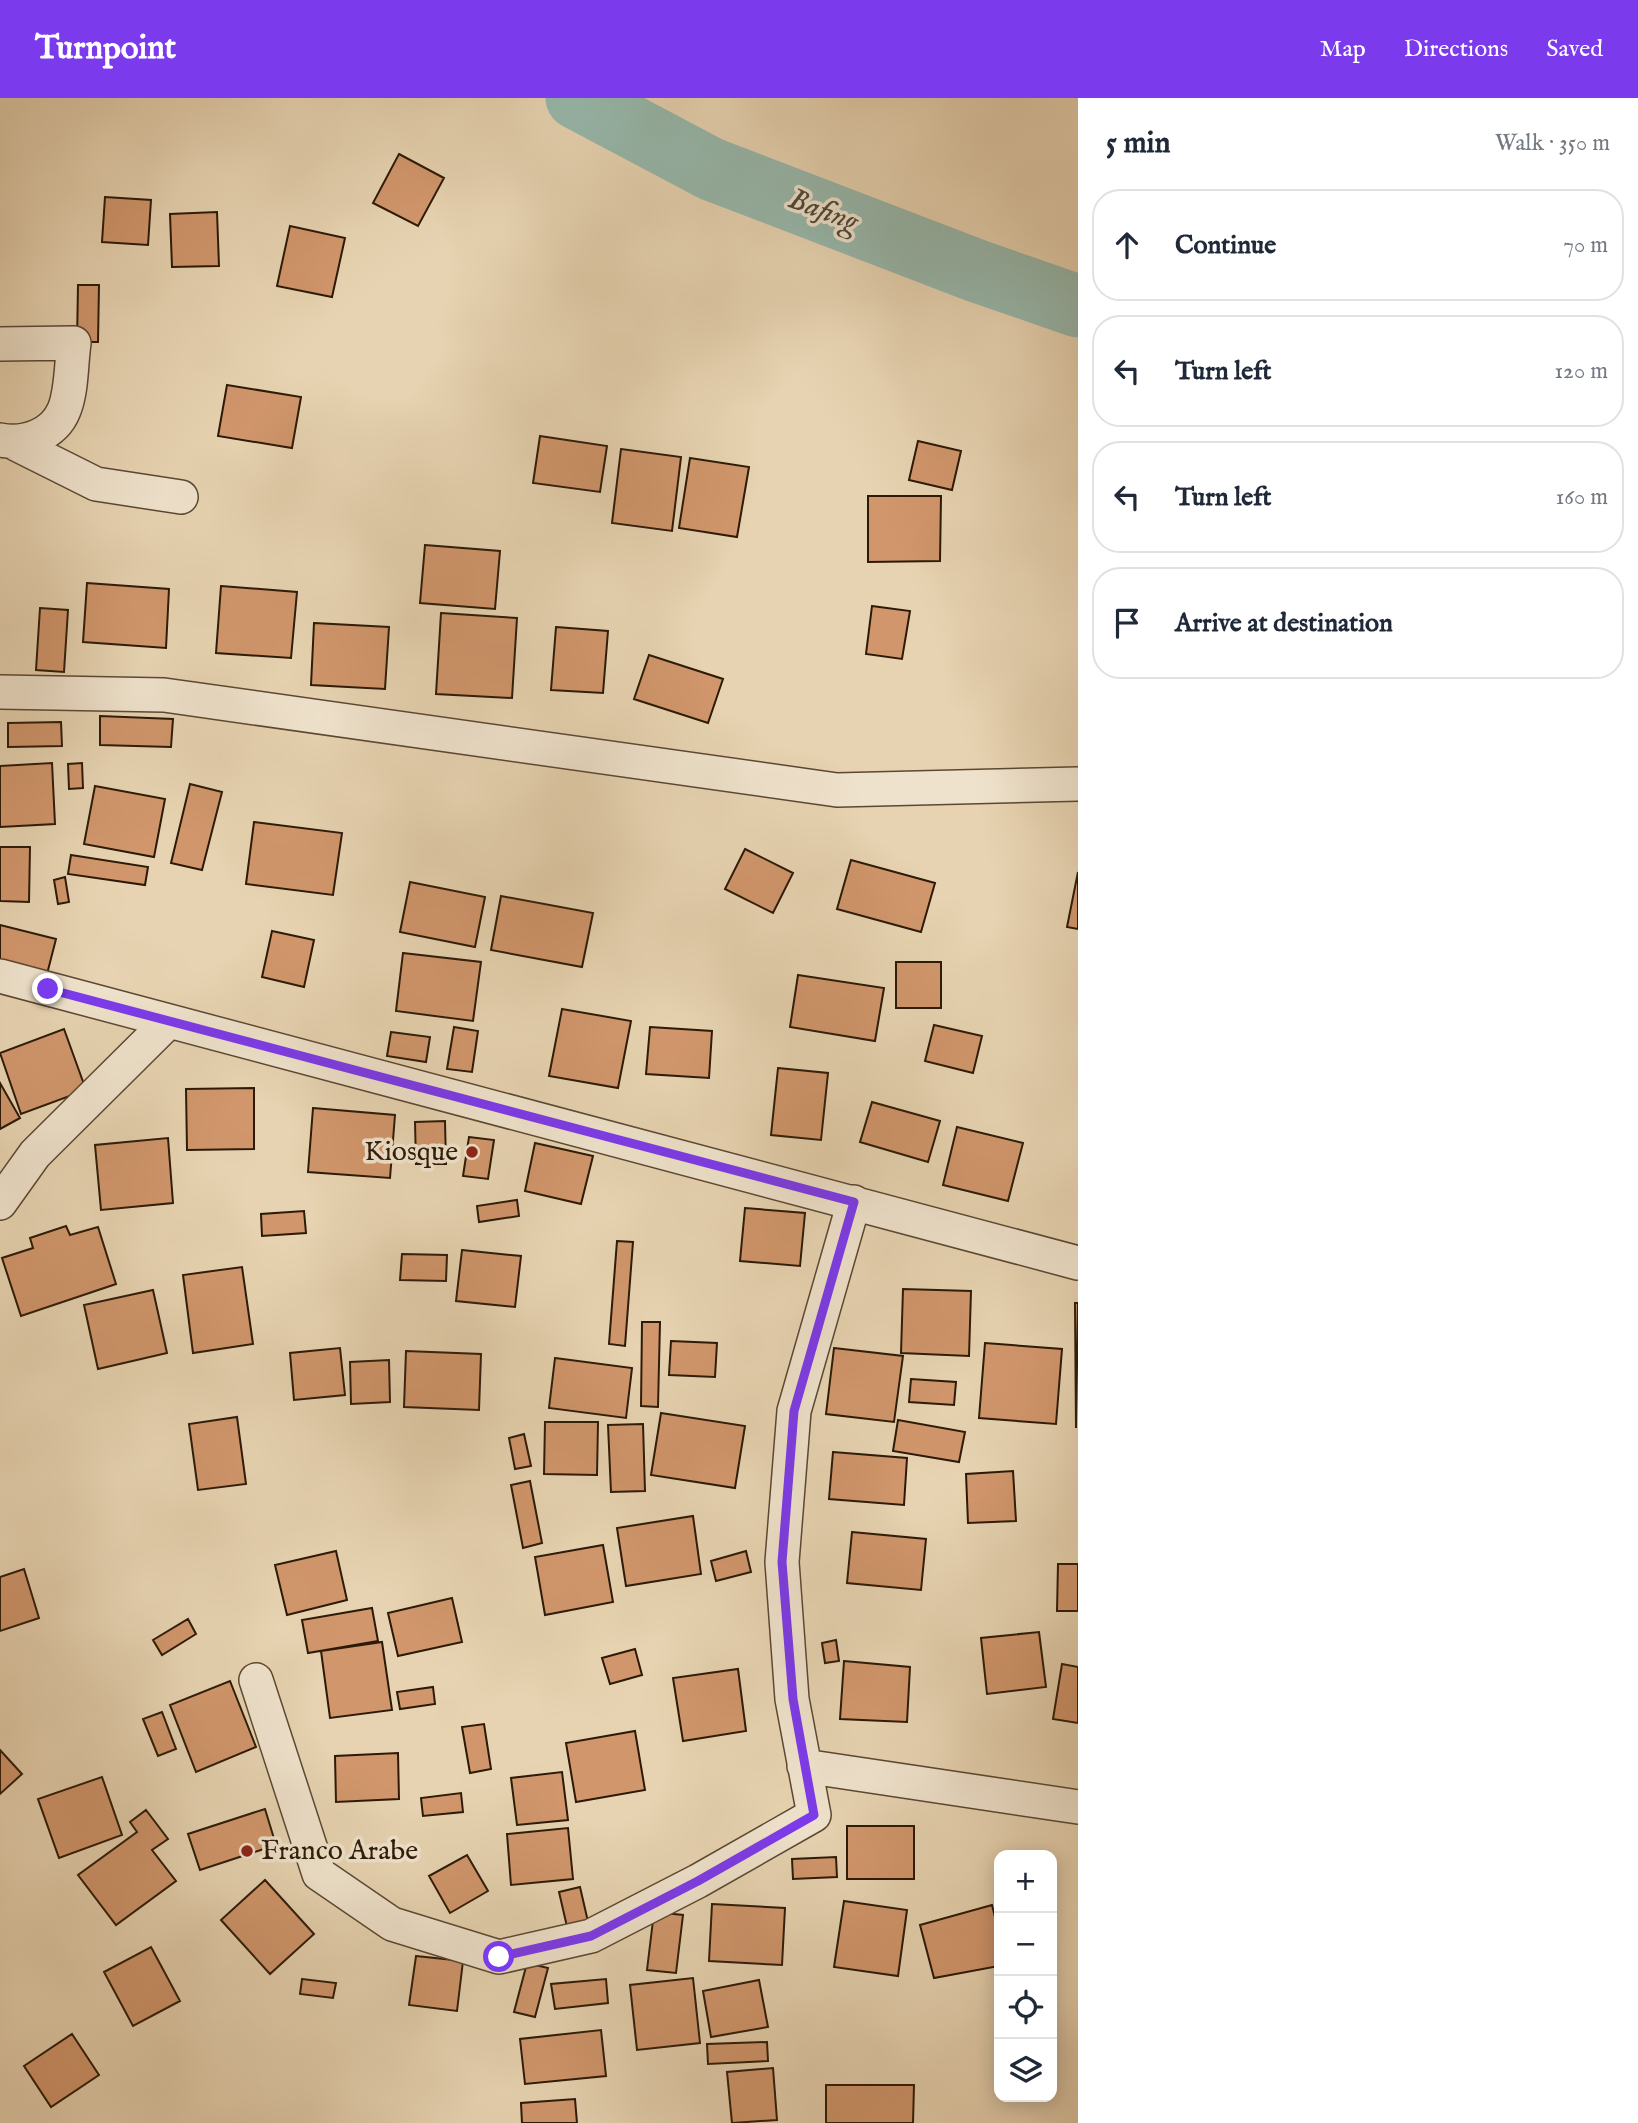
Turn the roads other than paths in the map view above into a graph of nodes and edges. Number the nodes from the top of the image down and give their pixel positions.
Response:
1 (0, 344) edge
2 (8, 442) edge
3 (181, 497) dead end
4 (0, 692) edge
5 (1078, 784) edge
6 (0, 976) edge
7 (167, 1023) junction
8 (854, 1202) junction
9 (0, 1203) edge
10 (1078, 1264) edge
11 (256, 1680) dead end
12 (804, 1766) junction
13 (1078, 1807) edge

1 - 2 street
2 - 3 street
4 - 5 street
6 - 7 street
7 - 8 street
7 - 9 street
8 - 10 street
8 - 12 street
11 - 12 street
12 - 13 street

